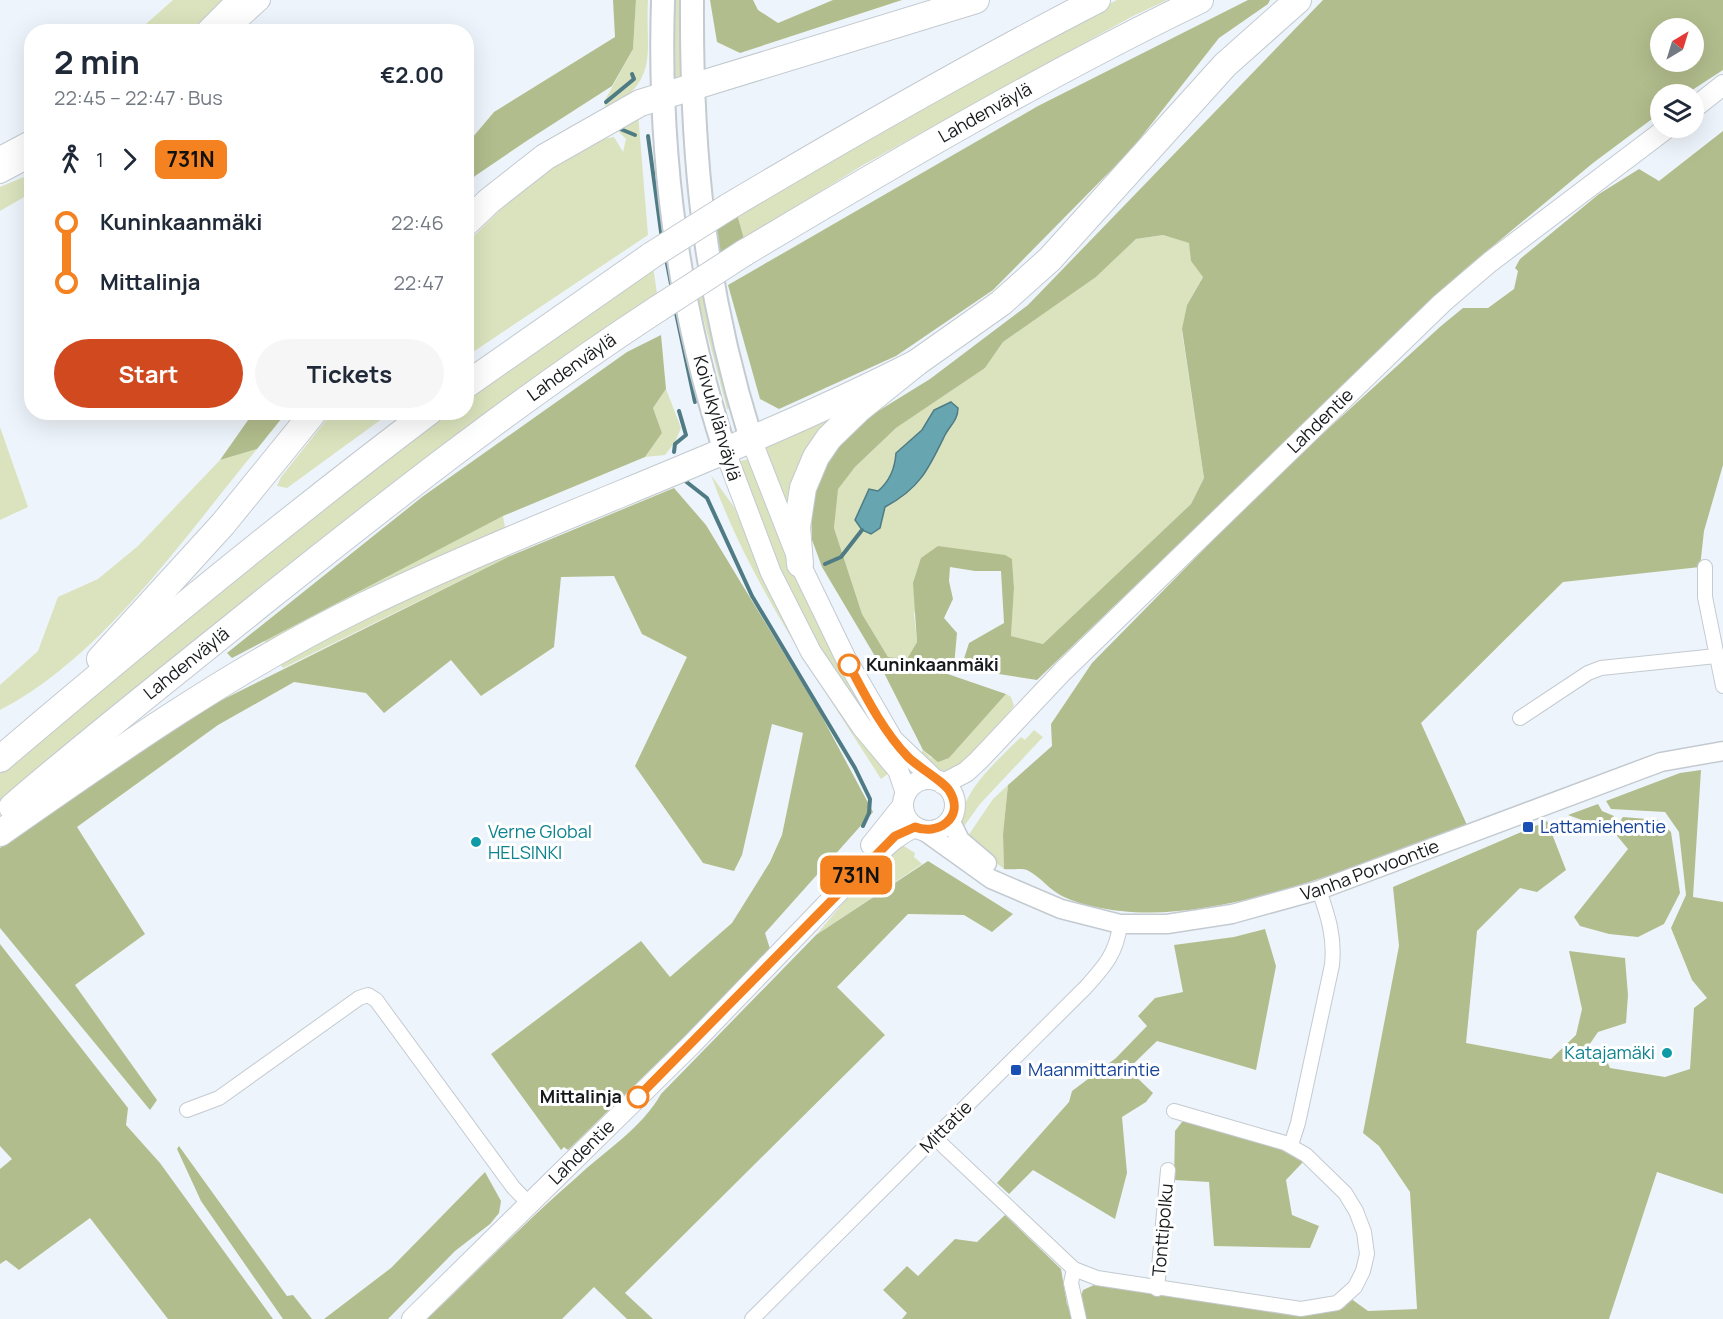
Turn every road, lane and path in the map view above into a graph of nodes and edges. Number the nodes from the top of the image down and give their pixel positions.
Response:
1 (237, 0) edge
2 (260, 0) edge
3 (663, 0) edge
4 (692, 0) edge
5 (976, 0) edge
6 (1097, 0) edge
7 (1200, 0) edge
8 (1298, 0) edge
9 (214, 24) edge
10 (234, 24) edge
11 (1723, 85) edge
12 (691, 88) junction
13 (662, 97) junction
14 (1704, 100) edge
15 (1654, 138) edge
16 (24, 144) edge
17 (0, 157) edge
18 (24, 160) edge
19 (0, 172) edge
20 (474, 215) edge
21 (916, 363) junction
22 (474, 379) edge
23 (308, 420) edge
24 (419, 420) edge
25 (751, 439) junction
26 (725, 451) junction
27 (800, 564) junction
28 (1705, 567) dead end
29 (1716, 656) junction
30 (1723, 686) edge
31 (1520, 718) dead end
32 (40, 725) junction
33 (999, 741) junction
34 (1723, 751) edge
35 (0, 759) edge
36 (939, 782) junction
37 (905, 799) junction
38 (952, 814) junction
39 (0, 817) edge
40 (920, 829) junction
41 (0, 833) edge
42 (851, 879) junction
43 (1012, 886) junction
44 (1319, 890) junction
45 (1120, 924) junction
46 (187, 1110) dead end
47 (1174, 1111) dead end
48 (935, 1138) junction
49 (1291, 1145) junction
50 (1168, 1170) dead end
51 (530, 1205) junction
52 (1074, 1269) junction
53 (1157, 1289) junction
54 (412, 1319) edge
55 (752, 1319) edge
56 (1079, 1319) edge

1 - 9 main road
2 - 10 main road
3 - 13 main road, Koivukylänväylä
4 - 12 main road, Koivukylänväylä
5 - 12 highway
6 - 22 highway, bridge
7 - 39 highway, Lahdenväylä, bridge
8 - 21 highway
11 - 14 main road
12 - 13 highway
12 - 25 main road, Koivukylänväylä
13 - 20 highway
13 - 26 main road, Koivukylänväylä
15 - 33 main road, Lahdentie
16 - 17 main road
18 - 19 main road
21 - 25 highway
21 - 27 highway
23 - 32 highway
24 - 32 highway
25 - 26 highway
25 - 27 main road, Koivukylänväylä
26 - 37 main road, Koivukylänväylä
26 - 41 highway
27 - 36 main road, Koivukylänväylä
28 - 29 street
29 - 30 street
29 - 31 street
32 - 35 highway
33 - 36 main road, Lahdentie
33 - 38 main road, Lahdentie
34 - 44 street, Vanha Porvoontie
36 - 37 main road
36 - 38 main road
37 - 40 main road
37 - 42 main road, Lahdentie
38 - 40 main road
38 - 43 street, Vanha Porvoontie
40 - 42 main road, Lahdentie
40 - 43 street, Vanha Porvoontie
42 - 51 main road, Lahdentie
43 - 45 street, Vanha Porvoontie
44 - 45 street, Vanha Porvoontie
44 - 49 street
45 - 48 street, Mittatie
46 - 51 street
47 - 49 street
48 - 52 street
48 - 55 street, Mittatie
49 - 53 street
50 - 53 street, Tonttipolku
51 - 54 main road, Lahdentie
52 - 53 street
52 - 56 street

